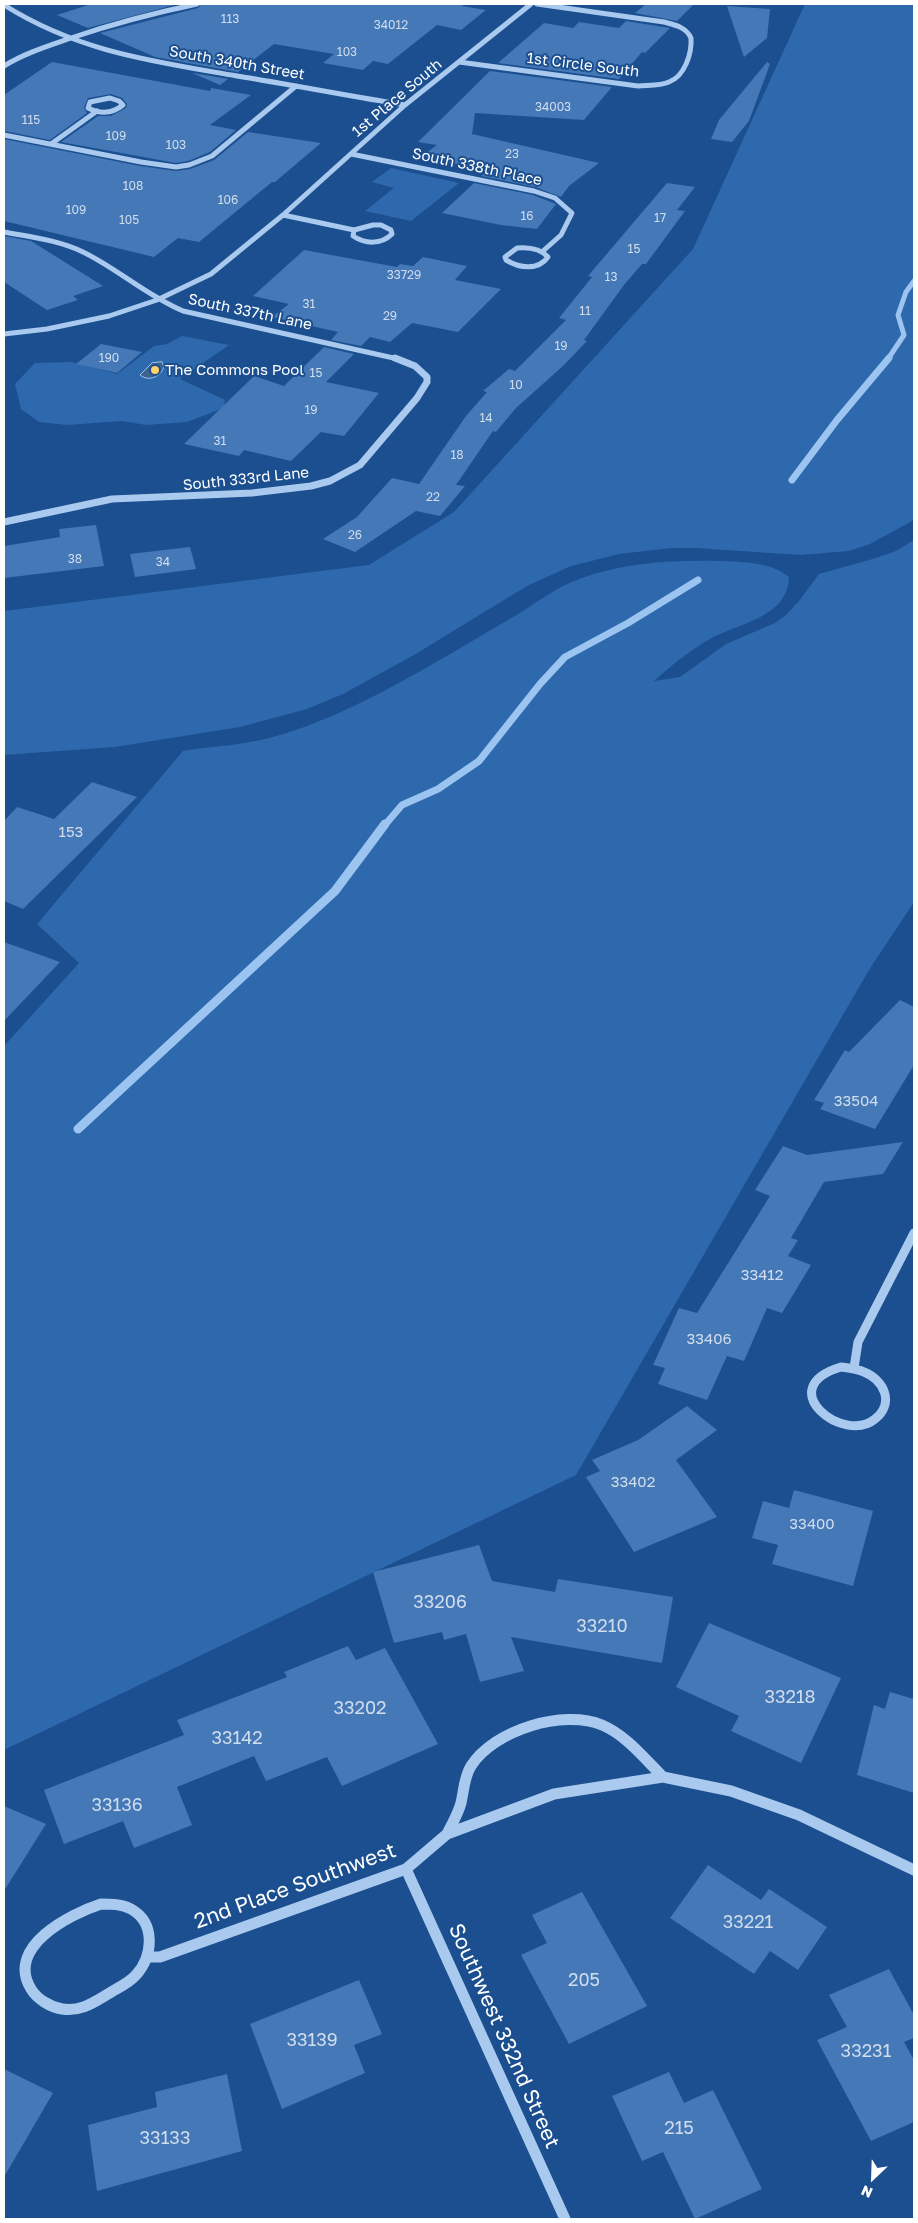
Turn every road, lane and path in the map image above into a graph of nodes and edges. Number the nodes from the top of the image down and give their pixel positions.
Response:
1 (197, 4) edge
2 (531, 4) edge
3 (537, 4) edge
4 (4, 6) edge
5 (67, 39) junction
6 (459, 62) junction
7 (4, 66) edge
8 (296, 86) junction
9 (405, 105) junction
10 (97, 111) junction
11 (4, 135) edge
12 (51, 144) junction
13 (351, 154) junction
14 (283, 215) junction
15 (354, 230) junction
16 (4, 232) edge
17 (543, 251) junction
18 (157, 300) junction
19 (4, 334) edge
20 (415, 366) joint
21 (4, 522) edge
22 (914, 1233) edge
23 (854, 1368) junction
24 (663, 1777) junction
25 (447, 1834) junction
26 (406, 1869) junction
27 (914, 1870) edge
28 (148, 1957) junction
29 (565, 2219) edge

1 - 5 street
2 - 6 street, 1st Place South
3 - 6 street, 1st Circle South
4 - 5 street, South 340th Street
5 - 7 street
5 - 8 street, South 340th Street
6 - 9 street, 1st Place South
8 - 9 street, South 340th Street
8 - 12 street
9 - 13 street, 1st Place South
10 - 10 street
10 - 12 street
11 - 12 street
13 - 14 street, 1st Place South
13 - 17 street, South 338th Place
14 - 15 street
14 - 18 street, 1st Place South
15 - 15 street
16 - 18 street, South 337th Lane
17 - 17 street, South 338th Place
18 - 19 street, 1st Place South
18 - 20 street, South 337th Lane
20 - 21 street, South 333rd Lane
22 - 23 street
23 - 23 street
24 - 25 street, 2nd Place Southwest
24 - 25 street, 2nd Place Southwest
24 - 27 street, 2nd Place Southwest
25 - 26 street, 2nd Place Southwest
26 - 28 street, 2nd Place Southwest
26 - 29 street, Southwest 332nd Street
28 - 28 street

